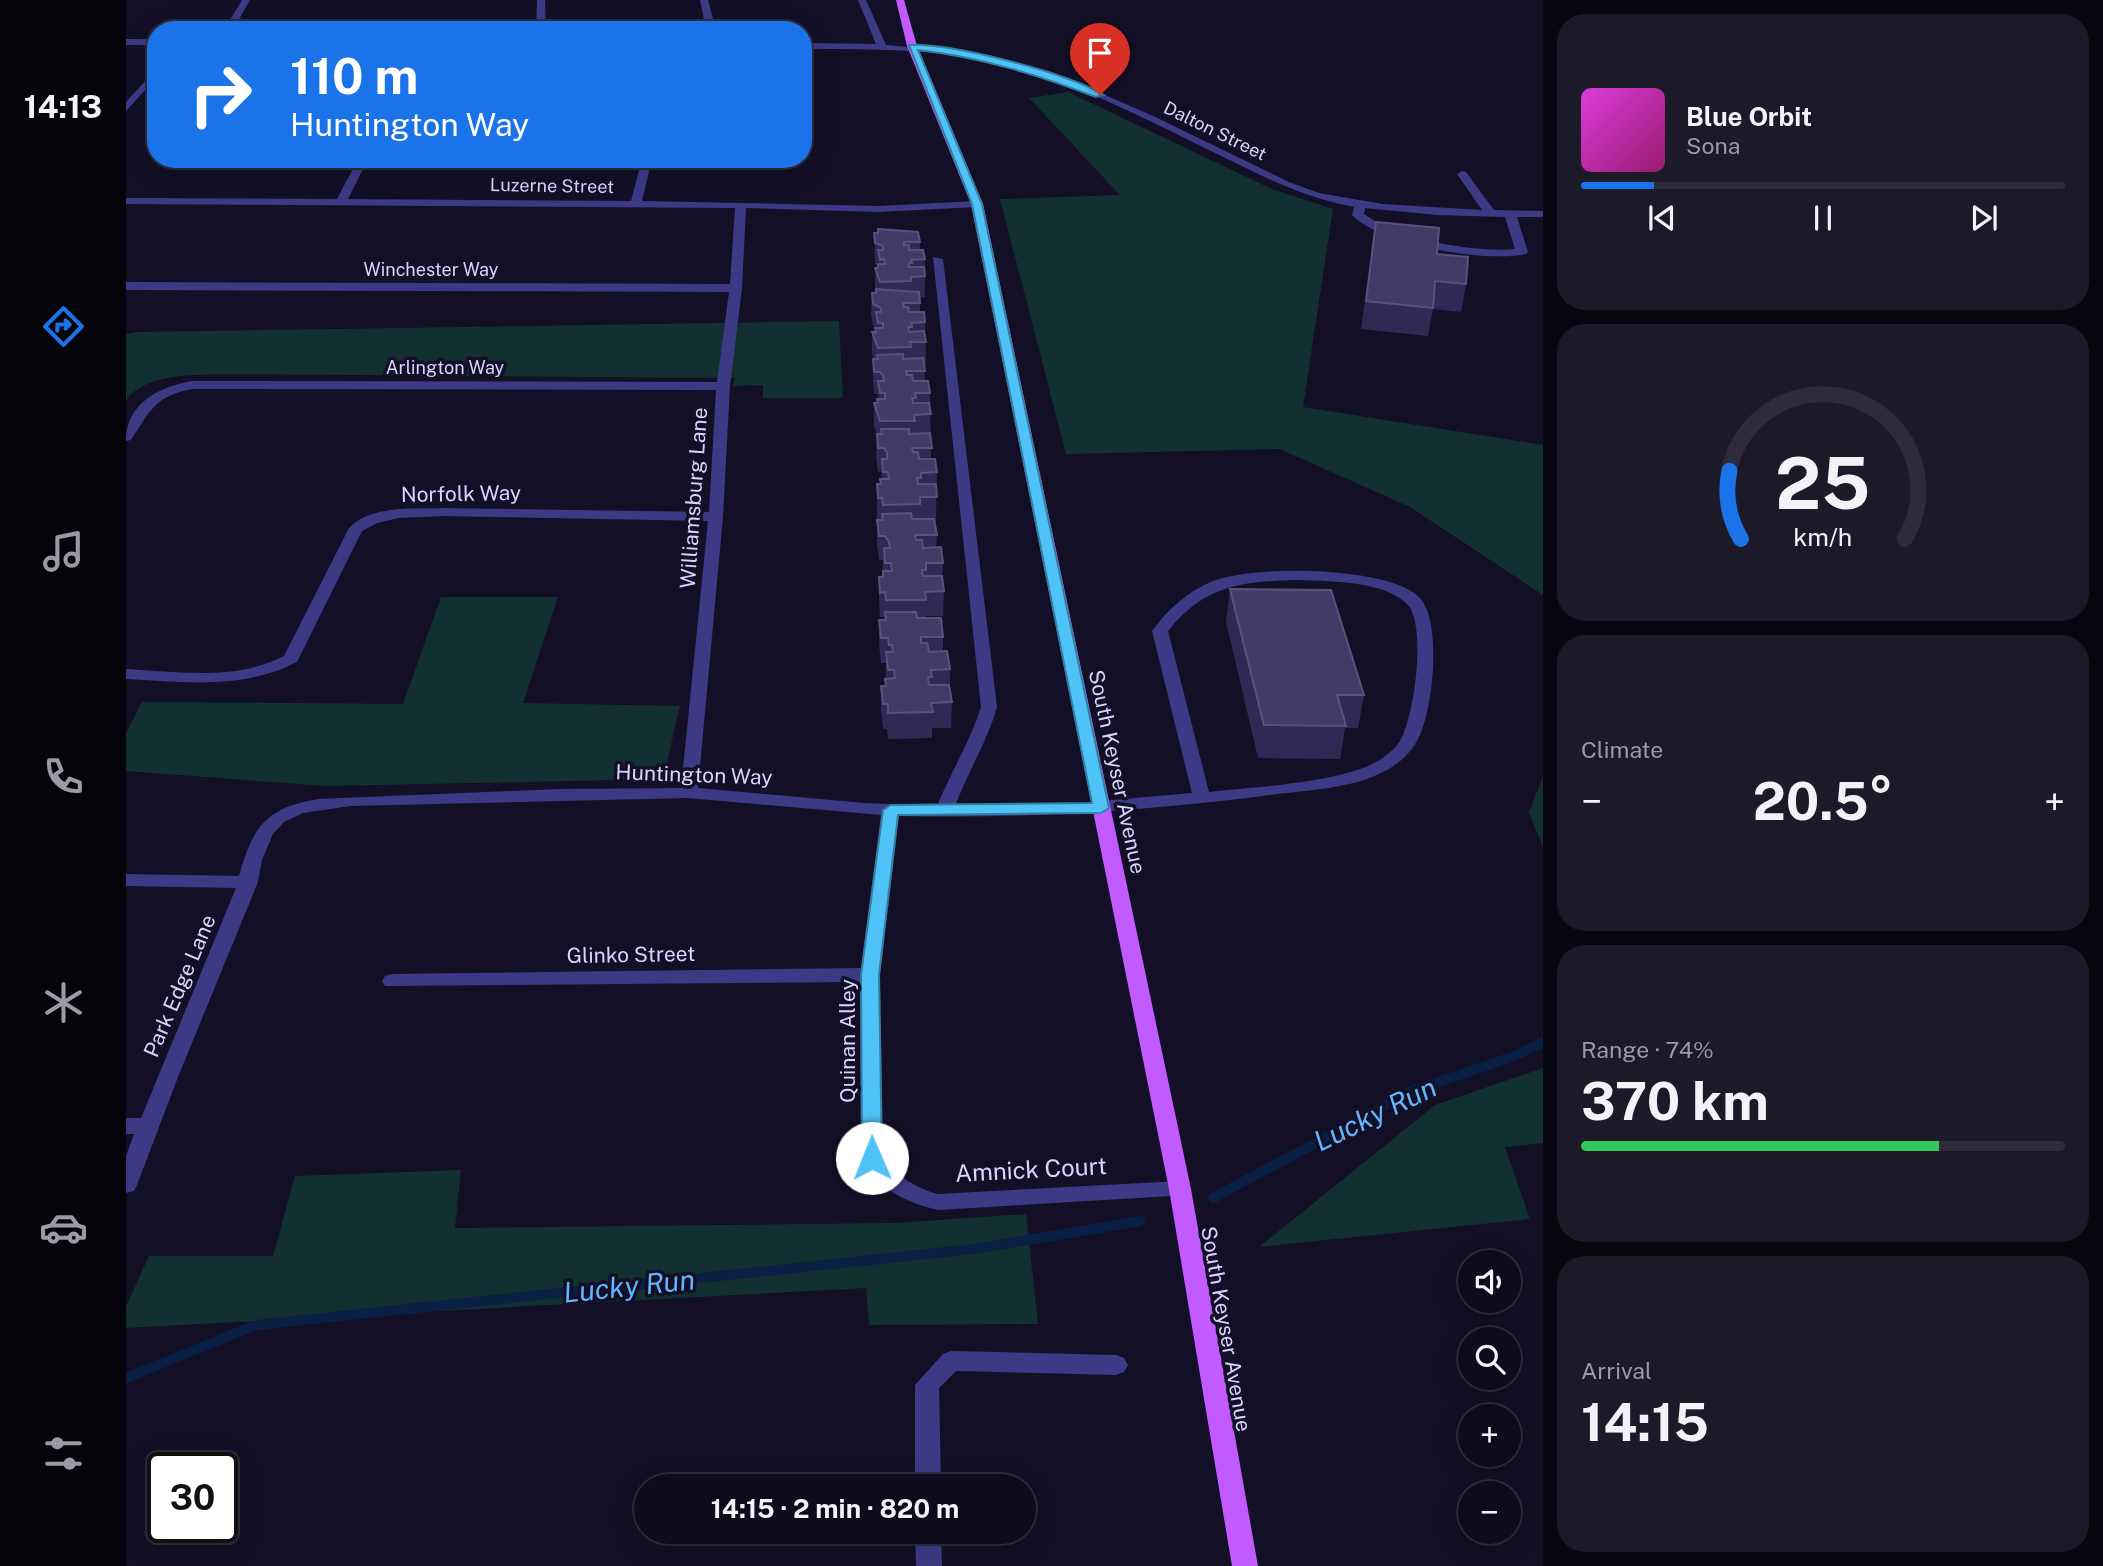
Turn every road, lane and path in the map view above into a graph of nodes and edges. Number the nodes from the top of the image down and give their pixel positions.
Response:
1 (246, 0) edge
2 (541, 0) edge
3 (704, 0) edge
4 (862, 0) edge
5 (900, 0) edge
6 (233, 21) edge
7 (541, 21) edge
8 (709, 21) edge
9 (126, 42) edge
10 (147, 42) edge
11 (812, 46) edge
12 (883, 46) junction
13 (912, 46) junction
14 (147, 83) edge
15 (126, 108) edge
16 (358, 168) edge
17 (645, 168) edge
18 (1462, 174) dead end
19 (126, 201) edge
20 (341, 202) junction
21 (977, 204) junction
22 (1360, 204) junction
23 (635, 205) junction
24 (741, 205) junction
25 (1490, 213) junction
26 (1510, 214) junction
27 (1543, 214) edge
28 (937, 259) dead end
29 (126, 286) edge
30 (736, 288) junction
31 (723, 386) junction
32 (126, 437) edge
33 (716, 517) junction
34 (126, 674) edge
35 (689, 793) junction
36 (1202, 799) junction
37 (1101, 808) junction
38 (891, 810) junction
39 (945, 810) junction
40 (287, 814) joint
41 (126, 880) edge
42 (248, 881) junction
43 (870, 975) junction
44 (392, 981) dead end
45 (136, 1126) edge
46 (890, 1183) joint
47 (126, 1185) edge
48 (1180, 1189) junction
49 (1116, 1366) dead end
50 (928, 1474) edge
51 (928, 1544) edge
52 (929, 1566) edge
53 (1245, 1566) edge

1 - 6 street
2 - 7 street
3 - 8 street
4 - 12 street
5 - 13 main road, South Keyser Avenue
9 - 10 street
11 - 12 street, Dalton Street
12 - 13 street, Dalton Street
13 - 21 main road, South Keyser Avenue
13 - 22 street, Dalton Street
14 - 15 street
16 - 20 street
17 - 23 street
18 - 25 street
19 - 20 street, Luzerne Street
20 - 23 street, Luzerne Street
21 - 24 street, Luzerne Street
21 - 37 main road, South Keyser Avenue
22 - 25 street, Dalton Street
22 - 26 street
23 - 24 street, Luzerne Street
24 - 30 street, Williamsburg Lane
25 - 26 street, Dalton Street
26 - 27 street
28 - 39 street
29 - 30 street, Winchester Way
30 - 31 street, Williamsburg Lane
31 - 32 street, Arlington Way
31 - 33 street, Williamsburg Lane
33 - 34 street, Norfolk Way
33 - 35 street, Williamsburg Lane
35 - 38 street, Huntington Way
35 - 40 street, Huntington Way
36 - 36 street, Huntington Way
36 - 37 street, Huntington Way
37 - 39 street, Huntington Way
37 - 48 main road, South Keyser Avenue
38 - 39 street, Huntington Way
38 - 43 street, Quinan Alley
40 - 42 street, Park Edge Lane
41 - 42 street
42 - 45 street, Park Edge Lane
43 - 44 street, Glinko Street
43 - 46 street, Quinan Alley
45 - 47 street, Park Edge Lane
46 - 48 street, Amnick Court
48 - 53 main road, South Keyser Avenue
49 - 50 street
51 - 52 street

